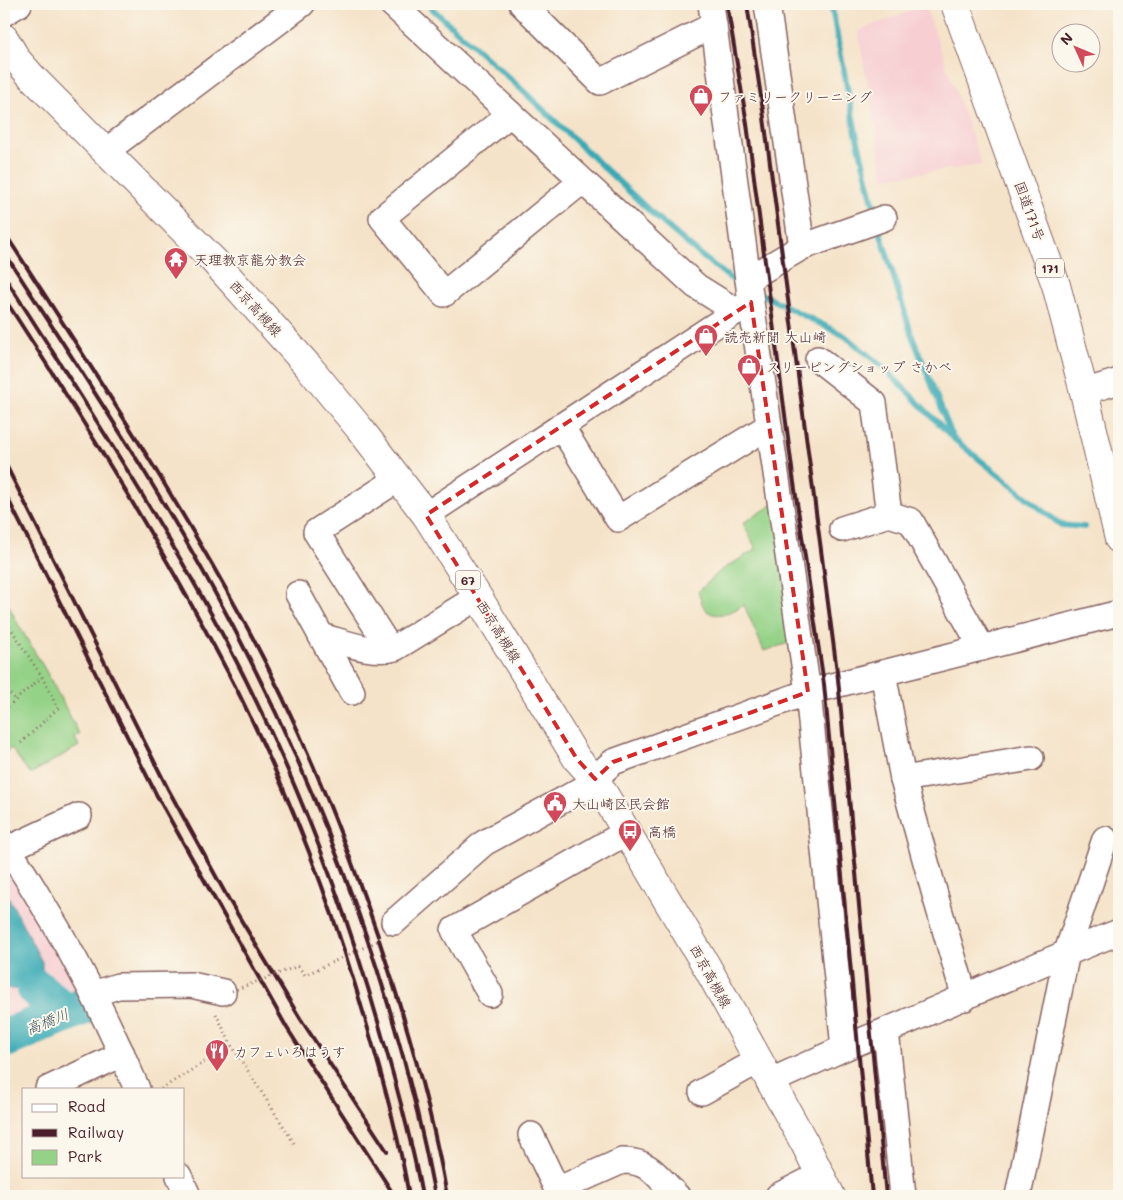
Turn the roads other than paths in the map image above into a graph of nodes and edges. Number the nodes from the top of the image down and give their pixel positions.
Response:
1 (19, 4) edge
2 (302, 4) edge
3 (392, 4) edge
4 (767, 4) edge
5 (955, 4) edge
6 (530, 5) edge
7 (713, 15) edge
8 (4, 32) edge
9 (510, 114) junction
10 (106, 151) junction
11 (581, 182) junction
12 (884, 218) dead end
13 (802, 247) junction
14 (745, 297) junction
15 (818, 360) dead end
16 (1119, 382) edge
17 (1084, 392) junction
18 (561, 426) junction
19 (769, 426) junction
20 (1112, 477) edge
21 (398, 479) junction
22 (889, 514) junction
23 (426, 515) junction
24 (842, 529) dead end
25 (1119, 540) edge
26 (298, 594) dead end
27 (478, 597) junction
28 (1119, 613) edge
29 (321, 636) junction
30 (982, 648) junction
31 (390, 649) junction
32 (883, 673) junction
33 (352, 692) dead end
34 (808, 692) junction
35 (1031, 758) dead end
36 (594, 779) junction
37 (904, 779) junction
38 (79, 816) dead end
39 (627, 832) junction
40 (1105, 839) dead end
41 (8, 854) edge
42 (387, 931) road end
43 (1119, 932) edge
44 (1067, 952) junction
45 (228, 991) road end
46 (93, 994) junction
47 (490, 994) dead end
48 (965, 998) junction
49 (886, 1031) junction
50 (844, 1048) junction
51 (122, 1054) junction
52 (763, 1071) junction
53 (50, 1088) edge
54 (137, 1088) edge
55 (702, 1092) dead end
56 (531, 1136) dead end
57 (180, 1178) edge
58 (826, 1186) edge
59 (558, 1193) edge
60 (188, 1196) edge
61 (677, 1196) edge
62 (778, 1196) edge
63 (903, 1196) edge
64 (1018, 1196) edge

1 - 8 street
2 - 10 street
3 - 9 street
4 - 13 street
5 - 17 main road, 国道171号 / 171
6 - 7 street
7 - 14 street
8 - 10 main road, 西京高槻線 / 67
9 - 11 street
9 - 11 street
10 - 21 main road, 西京高槻線 / 67
11 - 14 street
12 - 13 street
13 - 14 street
14 - 18 street
14 - 19 street
15 - 22 street
16 - 17 street
17 - 20 main road, 国道171号 / 171
18 - 19 street
18 - 23 street
19 - 34 street
20 - 25 main road, 国道171号 / 171
21 - 23 main road, 西京高槻線 / 67
21 - 31 street
22 - 24 street
22 - 30 street
23 - 27 main road, 西京高槻線 / 67
26 - 29 street
27 - 31 street
27 - 36 main road, 西京高槻線 / 67
28 - 30 street
29 - 31 street
29 - 33 street
30 - 32 street
32 - 34 street
32 - 37 street
34 - 36 street
34 - 50 street
35 - 37 street
36 - 39 main road, 西京高槻線 / 67
36 - 42 street
37 - 48 street
38 - 41 street
39 - 47 street
39 - 52 main road, 西京高槻線 / 67
40 - 44 street
41 - 46 street
43 - 44 street
44 - 48 street
44 - 64 street
45 - 46 street
46 - 51 street
48 - 49 street
49 - 50 street
49 - 63 street
50 - 52 street
51 - 53 street
51 - 54 street
52 - 55 street
52 - 58 main road, 西京高槻線 / 67
56 - 59 street
57 - 60 street
58 - 62 street
59 - 61 street

